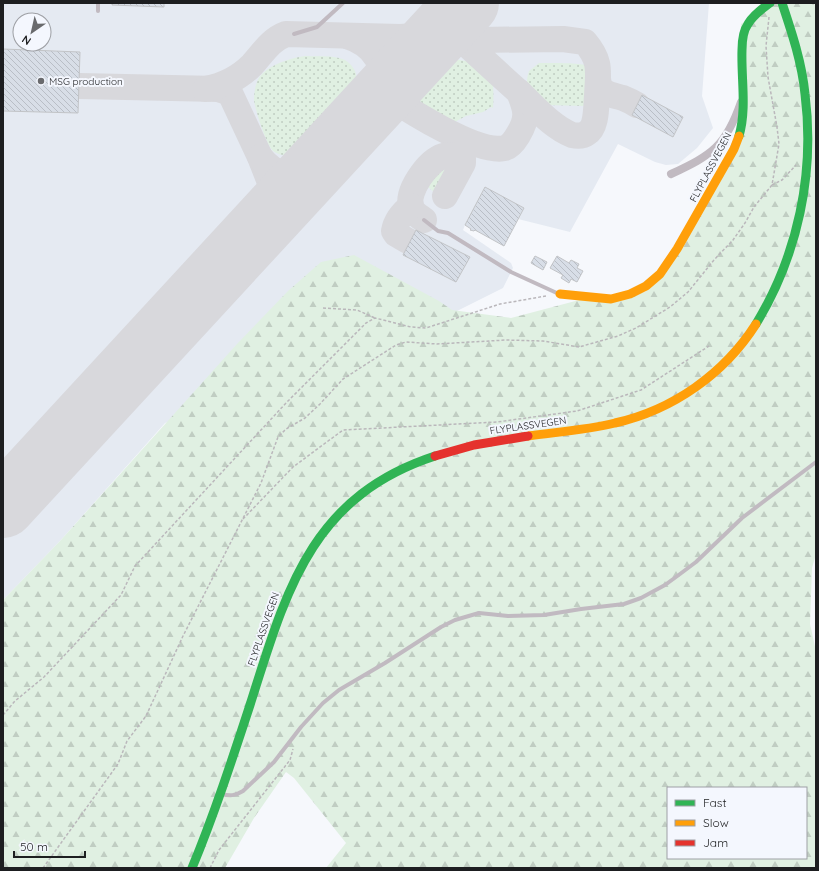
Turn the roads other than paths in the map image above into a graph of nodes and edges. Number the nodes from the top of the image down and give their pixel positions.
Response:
1 (98, 3) edge
2 (343, 3) edge
3 (770, 3) edge
4 (782, 3) edge
5 (98, 12) dead end
6 (294, 34) dead end
7 (743, 96) junction
8 (812, 136) edge
9 (671, 174) dead end
10 (424, 220) dead end
11 (452, 230) dead end
12 (447, 233) junction
13 (560, 294) joint
14 (816, 462) edge
15 (221, 794) junction
16 (192, 868) edge

1 - 5 lane
2 - 6 lane
3 - 7 main road, FLYPLASSVEGEN
4 - 8 main road, FLYPLASSVEGEN
7 - 9 street, FLYPLASSVEGEN
7 - 13 main road, FLYPLASSVEGEN
8 - 15 main road, FLYPLASSVEGEN
10 - 12 lane
11 - 12 lane
12 - 13 lane
14 - 15 lane
15 - 16 main road, FLYPLASSVEGEN

